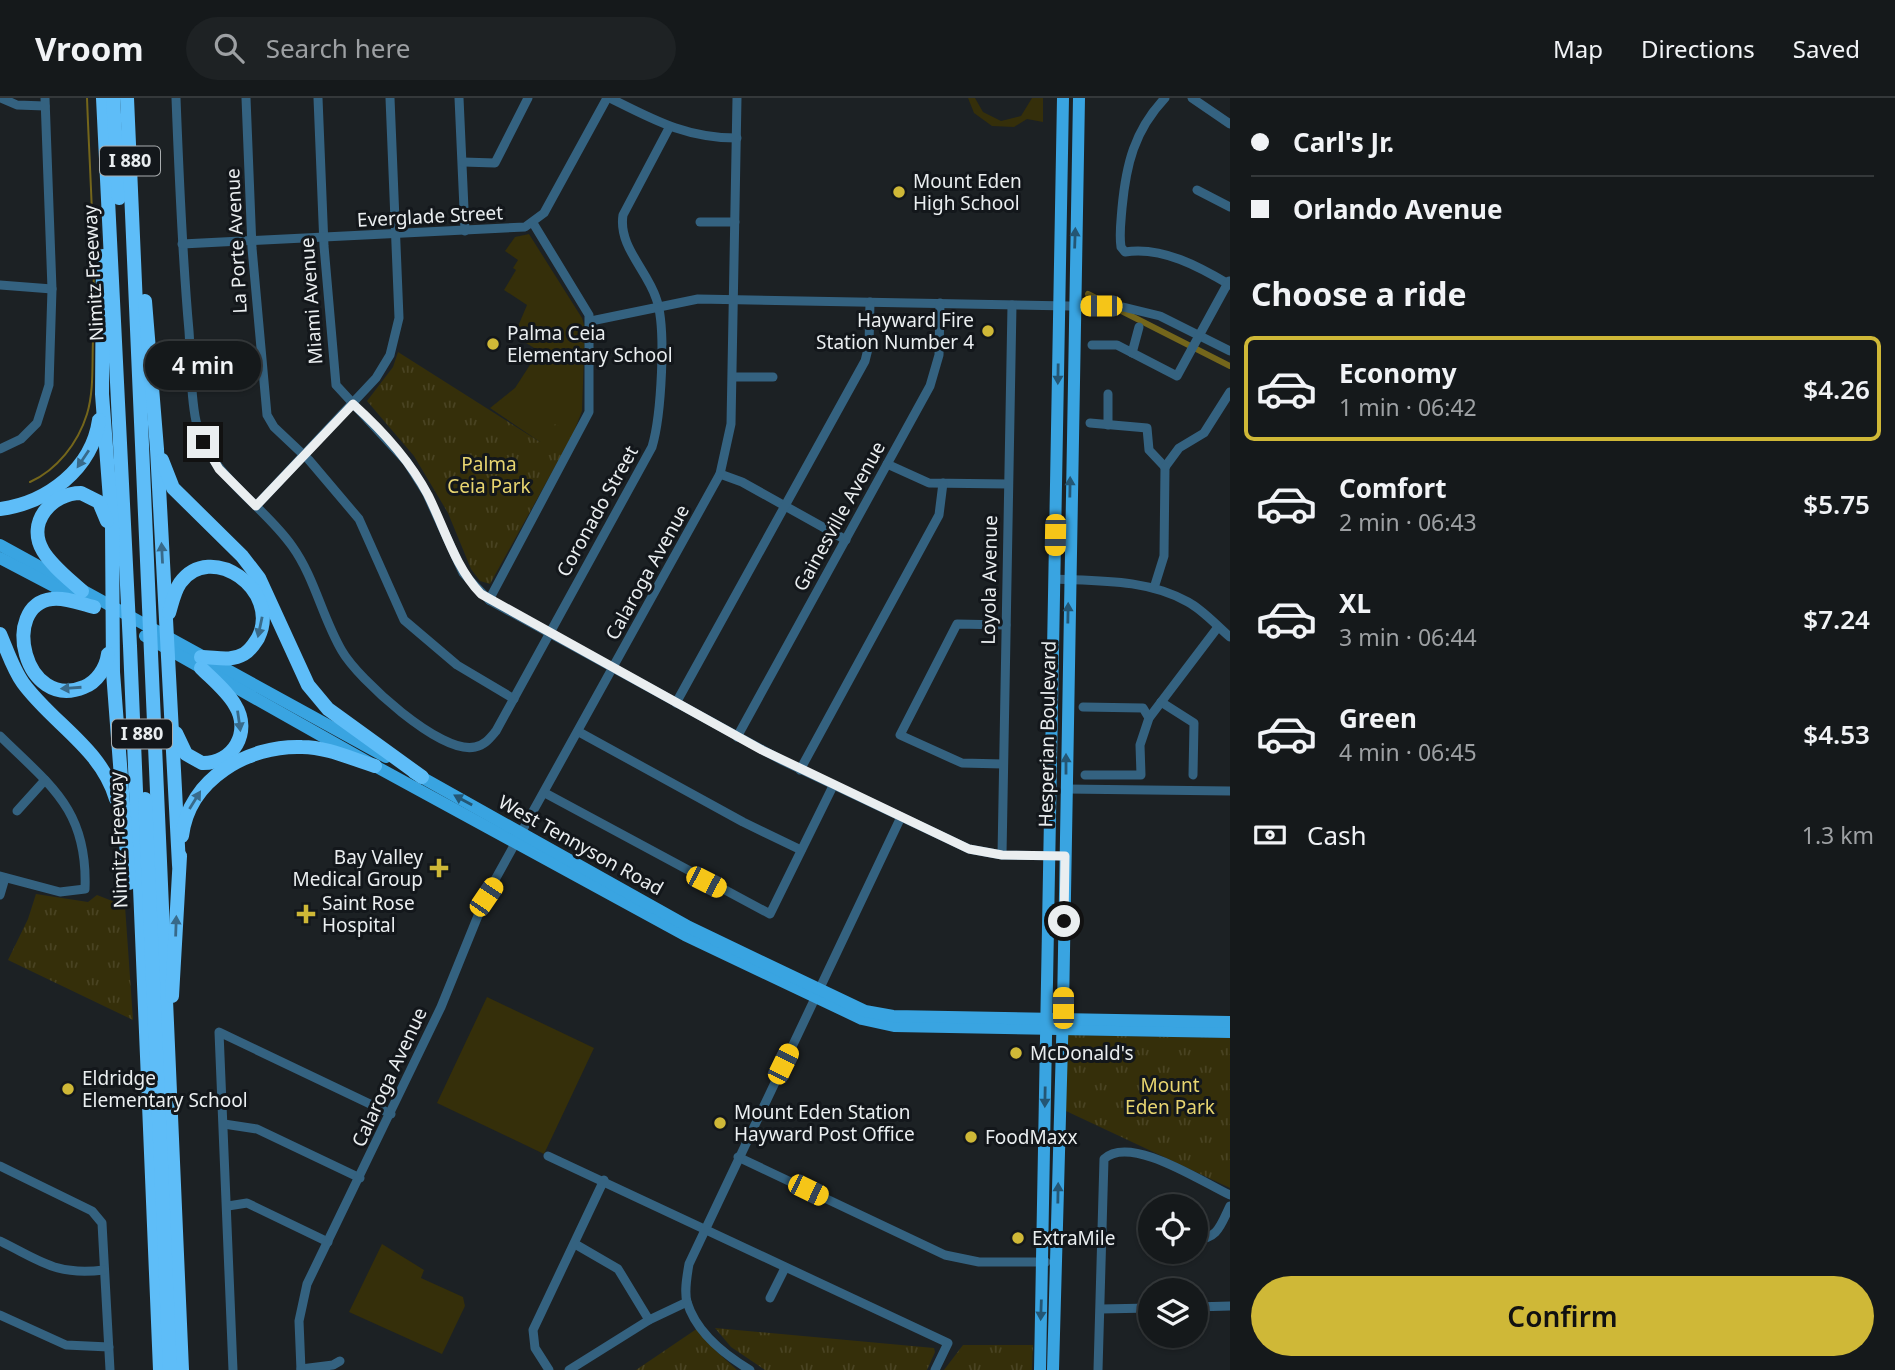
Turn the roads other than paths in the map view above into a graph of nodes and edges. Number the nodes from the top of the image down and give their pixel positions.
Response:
1 (2, 98) edge
2 (120, 98) edge
3 (127, 98) edge
4 (176, 98) edge
5 (246, 98) edge
6 (318, 98) edge
7 (390, 98) edge
8 (459, 98) edge
9 (528, 98) edge
10 (608, 98) edge
11 (736, 98) edge
12 (1063, 98) edge
13 (1079, 98) edge
14 (1165, 98) edge
15 (1192, 98) edge
16 (106, 99) edge
17 (45, 102) edge
18 (0, 105) edge
19 (1230, 124) edge
20 (669, 128) junction
21 (737, 138) junction
22 (463, 162) junction
23 (1197, 190) dead end
24 (1230, 207) edge
25 (110, 211) junction
26 (700, 222) dead end
27 (735, 222) junction
28 (533, 223) junction
29 (132, 224) junction
30 (465, 232) junction
31 (397, 235) junction
32 (324, 239) junction
33 (252, 241) junction
34 (182, 244) junction
35 (134, 267) junction
36 (1229, 283) edge
37 (0, 285) edge
38 (52, 289) junction
39 (733, 300) junction
40 (870, 302) junction
41 (940, 303) junction
42 (1012, 305) junction
43 (1059, 306) junction
44 (1074, 306) junction
45 (659, 307) junction
46 (591, 321) junction
47 (1139, 327) dead end
48 (1197, 334) junction
49 (1091, 345) dead end
50 (1230, 351) edge
51 (1132, 353) junction
52 (733, 377) junction
53 (773, 377) dead end
54 (1230, 392) edge
55 (102, 394) junction
56 (1108, 394) dead end
57 (353, 404) junction
58 (1090, 423) dead end
59 (1108, 425) junction
60 (0, 449) edge
61 (156, 449) junction
62 (304, 456) junction
63 (887, 464) junction
64 (1164, 467) junction
65 (720, 474) junction
66 (943, 483) junction
67 (1009, 484) junction
68 (256, 506) junction
69 (785, 506) junction
70 (0, 509) edge
71 (846, 540) junction
72 (0, 545) edge
73 (113, 557) junction
74 (0, 558) edge
75 (1054, 579) junction
76 (1068, 580) junction
77 (1154, 588) junction
78 (82, 591) junction
79 (489, 600) junction
80 (106, 611) junction
81 (166, 621) junction
82 (1006, 625) junction
83 (1218, 627) junction
84 (0, 634) edge
85 (550, 634) junction
86 (1230, 637) edge
87 (201, 662) junction
88 (614, 669) junction
89 (169, 690) junction
90 (514, 699) junction
91 (1161, 702) junction
92 (676, 703) junction
93 (1083, 707) dead end
94 (1149, 718) junction
95 (579, 732) junction
96 (0, 736) edge
97 (737, 737) junction
98 (1003, 764) junction
99 (375, 766) junction
100 (800, 770) junction
101 (1085, 775) dead end
102 (1193, 775) dead end
103 (422, 777) junction
104 (45, 780) junction
105 (833, 786) junction
106 (1066, 789) junction
107 (1230, 791) edge
108 (545, 793) junction
109 (17, 811) dead end
110 (901, 817) junction
111 (123, 818) junction
112 (520, 839) junction
113 (801, 850) junction
114 (1002, 855) junction
115 (1050, 856) junction
116 (1065, 856) junction
117 (178, 865) junction
118 (3, 877) edge
119 (0, 895) edge
120 (141, 941) junction
121 (817, 993) junction
122 (166, 1018) junction
123 (1230, 1022) edge
124 (1047, 1024) junction
125 (1062, 1024) junction
126 (1230, 1032) edge
127 (391, 1114) junction
128 (224, 1124) junction
129 (548, 1156) dead end
130 (738, 1157) junction
131 (0, 1166) edge
132 (360, 1178) junction
133 (604, 1180) junction
134 (1230, 1195) edge
135 (228, 1206) junction
136 (1230, 1206) edge
137 (703, 1229) junction
138 (1208, 1238) edge
139 (0, 1241) edge
140 (328, 1242) junction
141 (575, 1244) junction
142 (1057, 1262) junction
143 (1042, 1263) junction
144 (785, 1268) junction
145 (104, 1270) junction
146 (770, 1298) dead end
147 (687, 1302) junction
148 (1230, 1306) edge
149 (1208, 1307) edge
150 (1138, 1308) edge
151 (1101, 1309) junction
152 (0, 1315) edge
153 (649, 1320) junction
154 (109, 1347) junction
155 (340, 1361) dead end
156 (110, 1370) edge
157 (160, 1370) edge
158 (170, 1370) edge
159 (182, 1370) edge
160 (233, 1370) edge
161 (300, 1370) edge
162 (549, 1370) edge
163 (569, 1370) edge
164 (750, 1370) edge
165 (935, 1370) edge
166 (1040, 1370) edge
167 (1053, 1370) edge
168 (1098, 1370) edge

1 - 17 street
1 - 18 street
2 - 35 highway, I 880
3 - 29 highway, Nimitz Freeway / I 880
4 - 34 street
5 - 33 street, La Porte Avenue
6 - 32 street, Miami Avenue
7 - 31 street
8 - 22 street
9 - 22 street
10 - 20 street
10 - 28 street
11 - 21 street, Calaroga Avenue
12 - 43 main road, Hesperian Boulevard
44 -> 13 main road, Hesperian Boulevard
14 - 36 street
15 - 19 street
16 - 25 highway, Nimitz Freeway / I 880
16 - 158 highway, I 880
17 - 38 street
20 - 21 street
20 - 45 street, Coronado Street
21 - 27 street, Calaroga Avenue
22 - 30 street
23 - 24 street
25 - 55 highway
25 - 120 highway, Nimitz Freeway / I 880
26 - 27 street
27 - 39 street, Calaroga Avenue
28 - 30 street, Everglade Street
28 - 46 street
29 - 35 highway, Nimitz Freeway / I 880
29 - 61 highway
30 - 31 street, Everglade Street
31 - 32 street, Everglade Street
31 - 57 street
32 - 33 street, Everglade Street
32 - 57 street, Miami Avenue
33 - 34 street, Everglade Street
33 - 62 street, La Porte Avenue
34 - 68 street
35 - 122 highway, Nimitz Freeway / I 880
36 - 48 street
37 - 38 street
38 - 60 street
39 - 40 street
39 - 45 street
39 - 52 street, Calaroga Avenue
40 - 41 street
40 - 69 street
41 - 42 street
41 - 63 street, Gainesville Avenue
42 - 43 street
42 - 67 street, Loyola Avenue
43 - 44 street
43 -> 75 main road, Hesperian Boulevard
44 - 48 street
76 -> 44 main road, Hesperian Boulevard
45 - 46 street
45 - 85 street, Coronado Street
46 - 79 street
47 - 51 street
48 - 50 street
48 - 51 street
49 - 51 street
52 - 53 street
52 - 65 street, Calaroga Avenue
54 - 64 street
55 -> 70 highway
55 - 73 highway
56 - 59 street
57 - 62 street
57 - 79 street, Miami Avenue
58 - 59 street
59 - 64 street
81 -> 61 highway
61 - 103 highway
62 - 68 street
62 - 90 street, La Porte Avenue
63 - 66 street
63 - 71 street, Gainesville Avenue
64 - 77 street
65 - 69 street
65 - 88 street, Calaroga Avenue
66 - 67 street
66 - 100 street
67 - 82 street, Loyola Avenue
68 - 90 street, Coronado Street
69 - 71 street
69 - 92 street
71 - 97 street, Gainesville Avenue
72 - 78 main road, West Tennyson Road
73 - 78 highway
73 - 80 highway
74 - 80 main road, West Tennyson Road
75 - 76 street
75 - 115 main road, Hesperian Boulevard
76 - 77 street
106 -> 76 main road, Hesperian Boulevard
77 - 83 street
78 - 80 main road, West Tennyson Road
79 - 85 street, Miami Avenue
80 -> 80 highway
80 - 87 main road, West Tennyson Road
80 - 87 main road, West Tennyson Road
80 - 111 highway
81 -> 87 highway
81 - 89 highway
82 - 98 street, Loyola Avenue
82 - 98 street
83 - 86 street
83 - 91 street
84 - 111 highway
85 - 88 street, Miami Avenue
85 - 90 street, Coronado Street
87 -> 89 highway
87 - 99 main road, West Tennyson Road
87 - 103 main road, West Tennyson Road
88 - 92 street, Miami Avenue
88 - 95 street, Calaroga Avenue
89 - 117 highway
91 - 94 street
91 - 102 street
92 - 97 street, Miami Avenue
93 - 94 street
94 - 101 street
95 - 108 street, Calaroga Avenue
95 - 113 street
96 - 104 street
97 - 100 street, Miami Avenue
98 - 114 street, Loyola Avenue
99 - 112 main road, West Tennyson Road
117 -> 99 highway
100 - 105 street, Miami Avenue
112 -> 103 main road, West Tennyson Road
104 - 109 street
104 - 118 street
105 - 110 street, Miami Avenue
105 - 113 street
106 - 107 street
106 - 116 main road, Hesperian Boulevard
108 - 112 street, Calaroga Avenue
108 - 113 street
110 - 114 street, Miami Avenue
110 - 121 street
111 - 120 highway
112 - 121 main road, West Tennyson Road
112 - 127 street, Calaroga Avenue
114 - 115 street, Miami Avenue
115 - 116 street, Miami Avenue
115 - 124 main road, Hesperian Boulevard
116 - 125 main road, Hesperian Boulevard
122 -> 117 highway
118 - 119 street
120 - 157 highway, Nimitz Freeway / I 880
121 - 124 main road, West Tennyson Road
121 - 130 street
122 - 159 highway, Nimitz Freeway / I 880
123 - 125 main road, West Tennyson Road
124 - 125 main road, West Tennyson Road
124 -> 143 main road, Hesperian Boulevard
125 - 126 main road, West Tennyson Road
142 -> 125 main road, Hesperian Boulevard
127 - 128 street
127 - 132 street, Calaroga Avenue
128 - 132 street
128 - 135 street
129 - 133 street
130 - 137 street
130 - 143 street
131 - 145 street
132 - 140 street, Calaroga Avenue
133 - 137 street
133 - 141 street
134 - 151 street
135 - 140 street
135 - 160 street
136 - 138 street
137 - 144 street
137 - 147 street
139 - 145 street
140 - 161 street, Calaroga Avenue
141 - 153 street
141 - 162 street
142 - 143 street
142 - 167 main road, Hesperian Boulevard
143 -> 166 main road, Hesperian Boulevard
144 - 146 street
144 - 165 street
145 - 154 street
147 - 153 street
147 - 164 street
148 - 149 street
150 - 151 street
151 - 168 street
152 - 154 street
153 - 163 street
154 - 156 street
155 - 161 street

